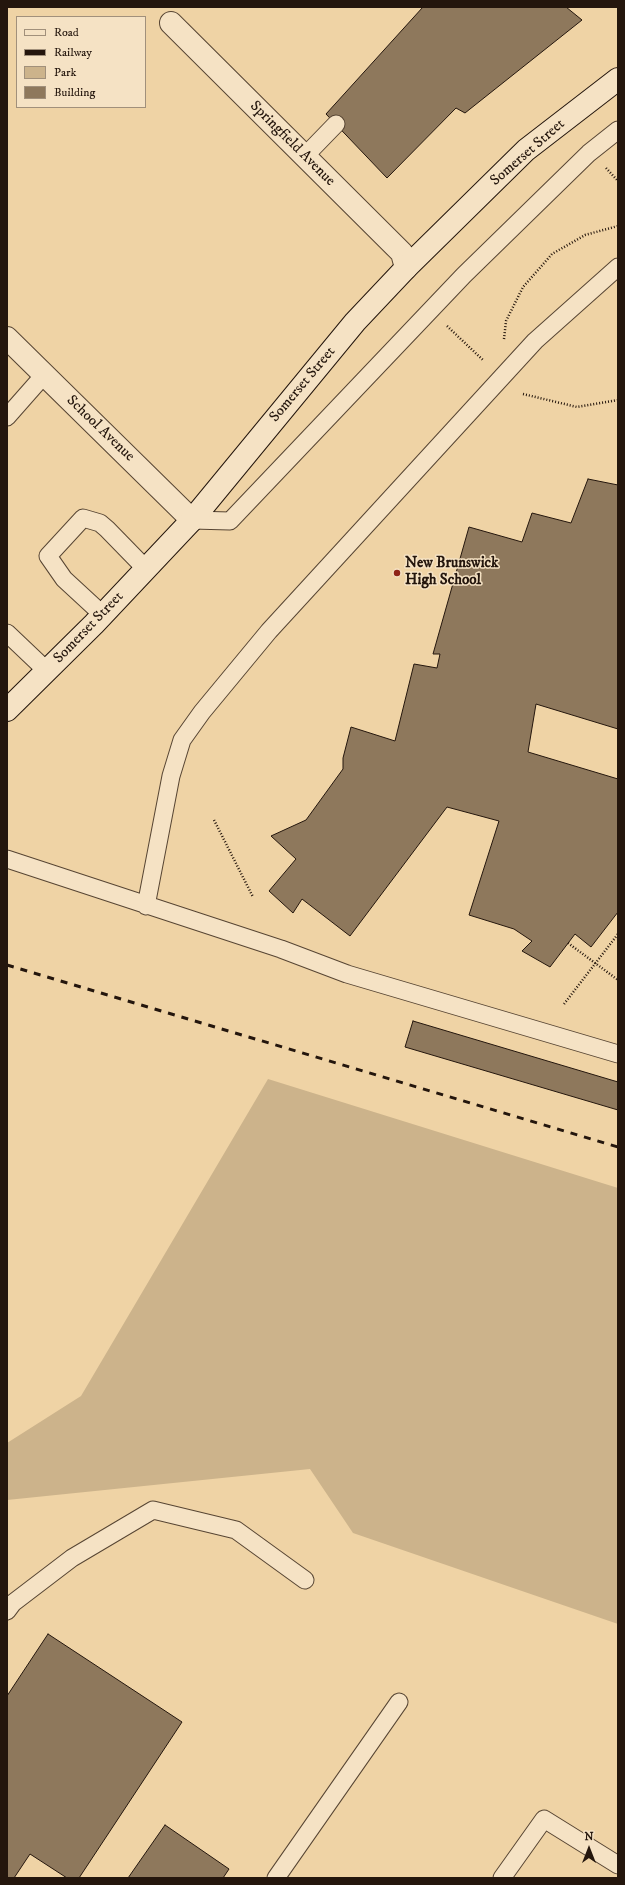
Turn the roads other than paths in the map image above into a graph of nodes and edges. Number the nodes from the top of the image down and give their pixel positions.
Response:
1 (171, 23) dead end
2 (618, 80) edge
3 (336, 124) dead end
4 (618, 130) edge
5 (304, 157) junction
6 (618, 267) edge
7 (406, 268) junction
8 (7, 338) edge
9 (44, 375) junction
10 (7, 417) edge
11 (192, 520) junction
12 (146, 569) junction
13 (103, 615) junction
14 (7, 632) edge
15 (47, 671) junction
16 (10, 702) edge
17 (7, 859) edge
18 (146, 906) junction
19 (618, 1054) edge
20 (305, 1580) dead end
21 (7, 1611) edge
22 (399, 1702) dead end
23 (618, 1865) edge
24 (276, 1878) edge
25 (502, 1878) edge

1 - 5 main road, Springfield Avenue
2 - 7 main road, Somerset Street
3 - 5 lane
4 - 11 lane
5 - 7 main road, Springfield Avenue
6 - 18 lane
7 - 11 main road, Somerset Street
8 - 9 main road, School Avenue
9 - 10 lane
9 - 11 main road, School Avenue
11 - 12 main road, Somerset Street
12 - 13 main road, Somerset Street
12 - 13 lane
13 - 15 main road, Somerset Street
14 - 15 lane
15 - 16 main road, Somerset Street
17 - 18 lane
18 - 19 lane
20 - 21 lane
22 - 24 lane
23 - 25 lane

